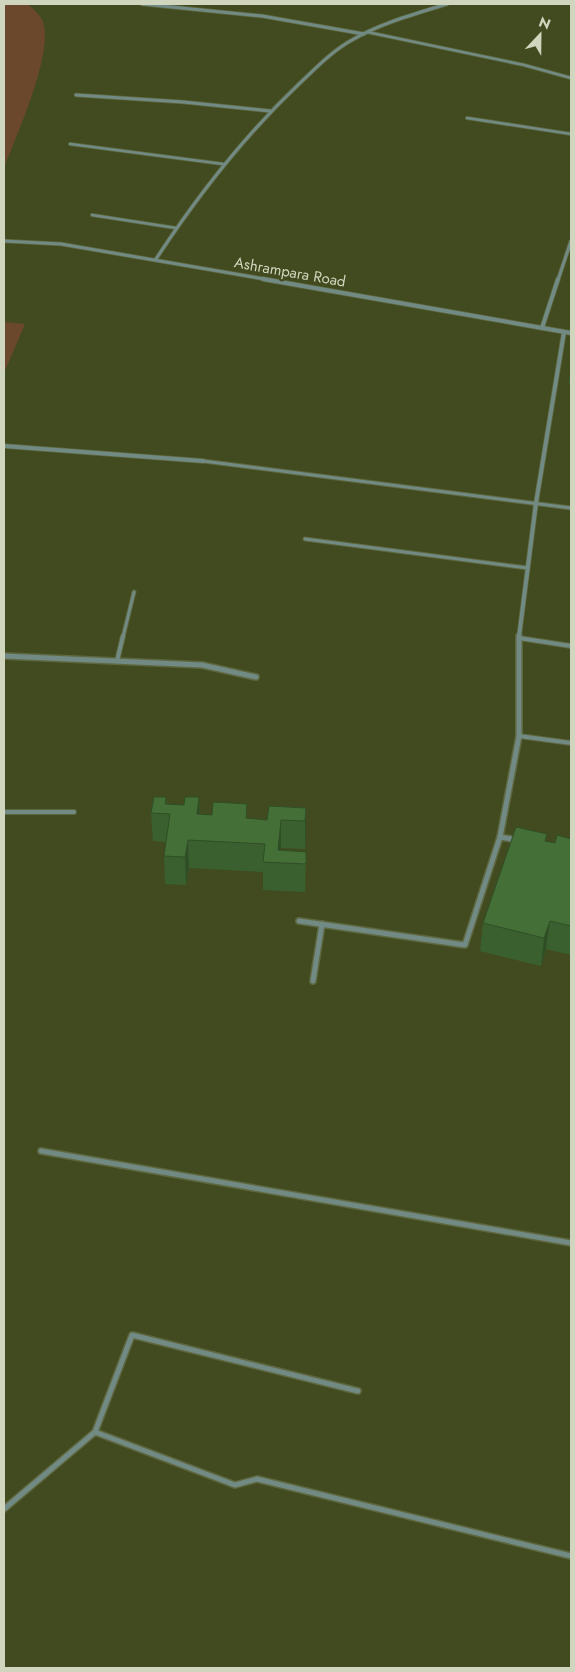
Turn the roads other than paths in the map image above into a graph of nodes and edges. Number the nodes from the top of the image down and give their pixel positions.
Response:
1 (142, 4) edge
2 (447, 4) edge
3 (366, 33) junction
4 (571, 78) edge
5 (76, 95) dead end
6 (270, 112) junction
7 (467, 118) dead end
8 (571, 134) edge
9 (70, 144) dead end
10 (223, 164) junction
11 (92, 215) dead end
12 (176, 228) junction
13 (4, 241) edge
14 (571, 241) edge
15 (156, 260) junction
16 (542, 328) junction
17 (564, 332) junction
18 (571, 333) edge
19 (4, 446) edge
20 (203, 461) joint
21 (536, 503) junction
22 (571, 508) edge
23 (305, 539) dead end
24 (528, 568) junction
25 (134, 592) dead end
26 (519, 638) junction
27 (571, 646) edge
28 (4, 656) edge
29 (117, 661) junction
30 (256, 677) dead end
31 (519, 736) junction
32 (571, 743) edge
33 (4, 812) edge
34 (74, 812) dead end
35 (500, 837) junction
36 (527, 842) edge
37 (299, 921) dead end
38 (322, 924) junction
39 (313, 981) dead end
40 (41, 1151) dead end
41 (571, 1242) edge
42 (358, 1391) dead end
43 (95, 1432) junction
44 (4, 1509) edge
45 (571, 1556) edge

1 - 3 street
2 - 3 street
3 - 4 lane
3 - 6 street
5 - 6 street
6 - 10 street
7 - 8 lane
9 - 10 lane
10 - 12 street
11 - 12 lane
12 - 15 street
13 - 15 street, Ashrampara Road
14 - 16 street
15 - 16 street, Ashrampara Road
16 - 17 street, Ashrampara Road
17 - 18 street, Ashrampara Road
17 - 21 street
19 - 20 street
20 - 21 lane
21 - 22 lane
21 - 24 street
23 - 24 lane
24 - 26 street
25 - 29 lane
26 - 27 lane
26 - 31 street
28 - 29 street
29 - 30 street
31 - 32 lane
31 - 35 street
33 - 34 lane
35 - 36 street
35 - 38 street
37 - 38 street
38 - 39 street
40 - 41 lane
42 - 43 lane
43 - 44 lane
43 - 45 lane

